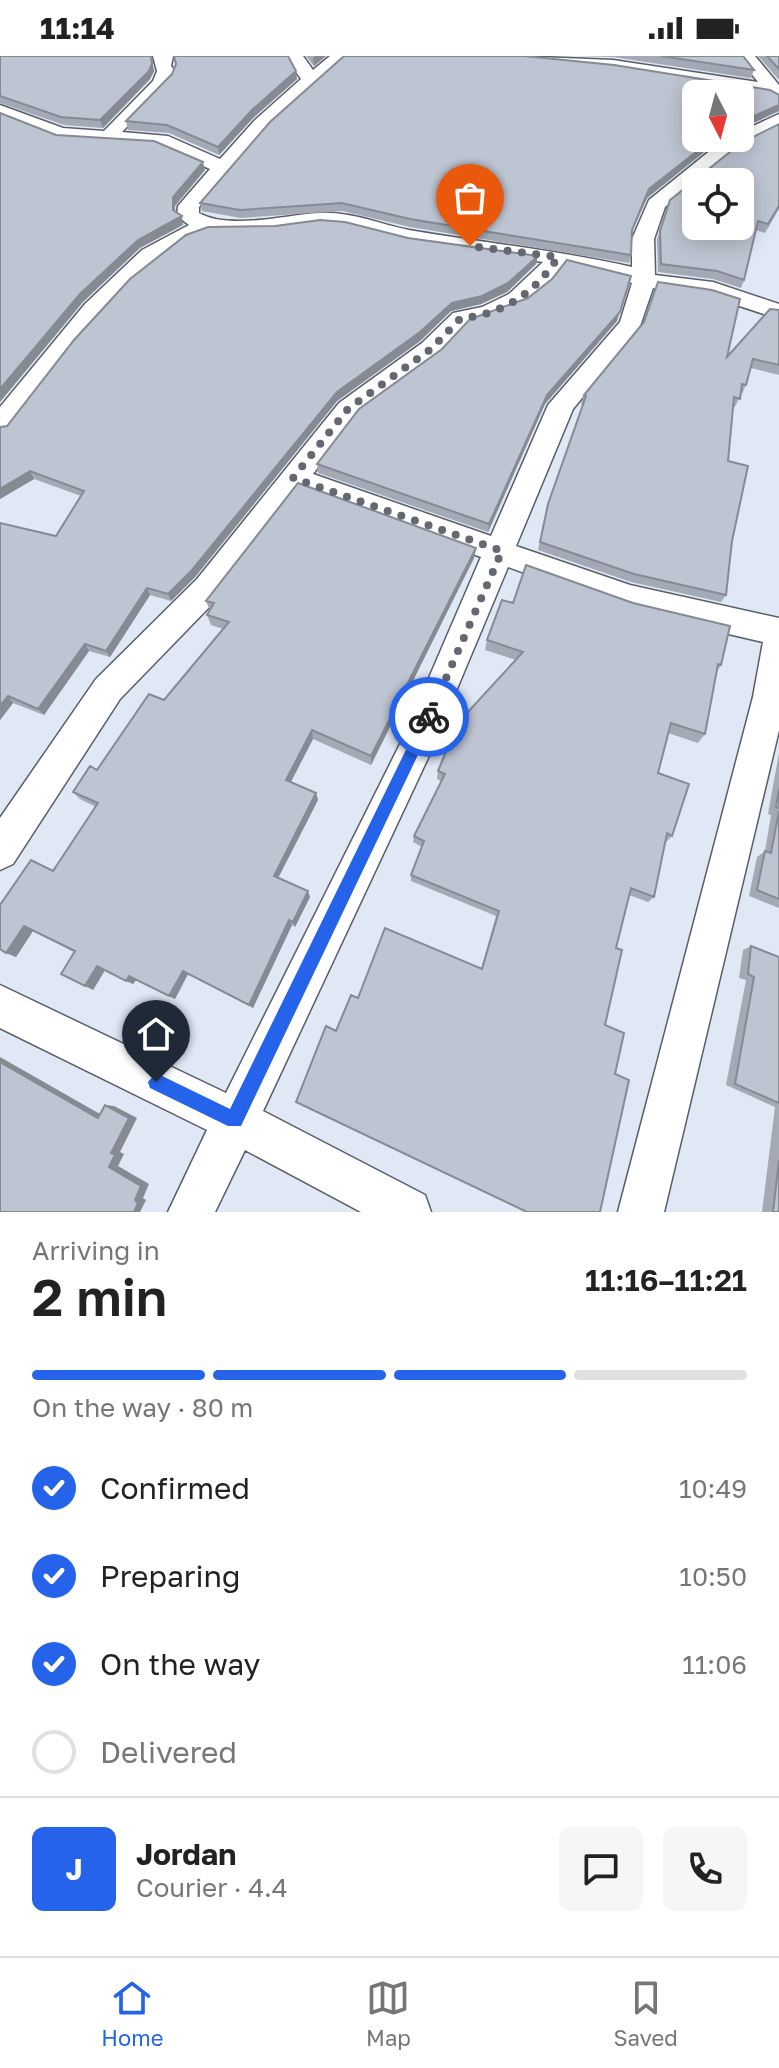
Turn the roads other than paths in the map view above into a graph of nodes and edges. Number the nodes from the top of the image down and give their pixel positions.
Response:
1 (162, 56) edge
2 (294, 56) edge
3 (340, 56) edge
4 (522, 56) edge
5 (746, 56) edge
6 (311, 80) junction
7 (776, 94) edge
8 (0, 111) edge
9 (779, 120) edge
10 (108, 139) junction
11 (224, 167) junction
12 (206, 226) junction
13 (558, 257) junction
14 (644, 280) junction
15 (779, 312) edge
16 (3, 416) edge
17 (293, 478) junction
18 (502, 551) junction
19 (779, 632) edge
20 (779, 642) edge
21 (0, 851) edge
22 (0, 1006) edge
23 (234, 1120) junction
24 (191, 1212) edge
25 (408, 1212) edge
26 (641, 1212) edge

1 - 10 street
2 - 6 street
3 - 6 street
4 - 7 street
5 - 7 street
6 - 11 street
8 - 10 street
9 - 14 street
10 - 11 street
11 - 12 street
12 - 13 street
12 - 16 street
13 - 14 street
13 - 17 street
14 - 15 street
14 - 18 street
17 - 18 street
17 - 21 street
18 - 19 street
18 - 23 street
20 - 26 street
22 - 23 street
23 - 24 street
23 - 25 street

